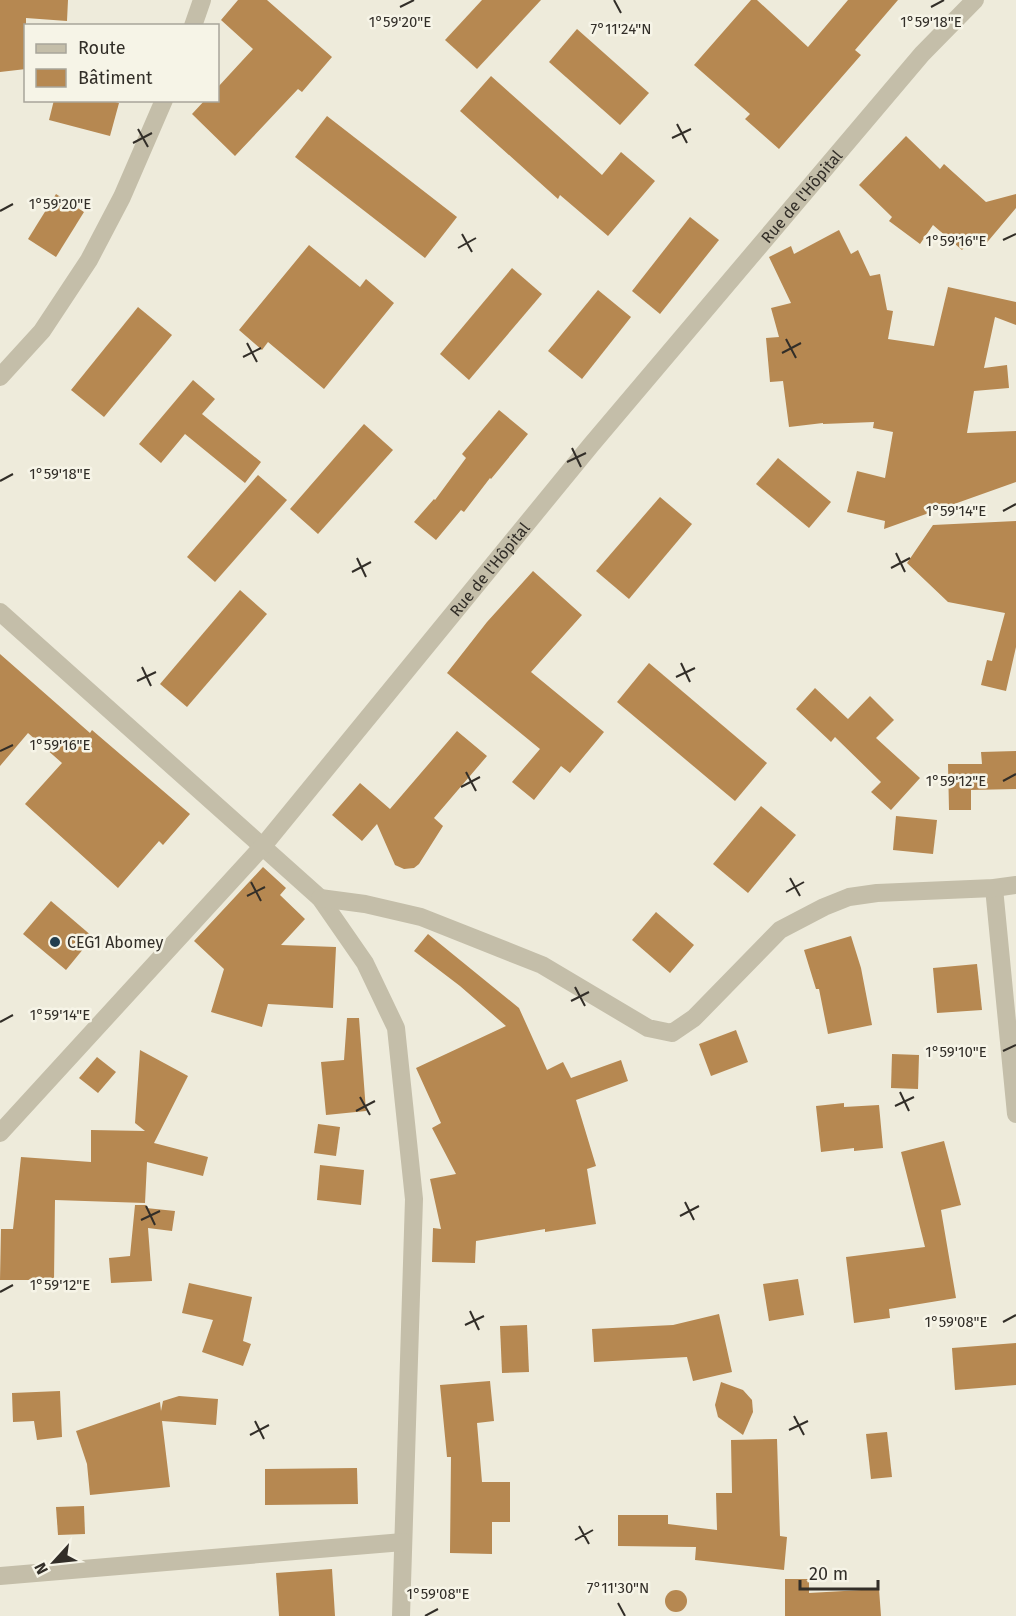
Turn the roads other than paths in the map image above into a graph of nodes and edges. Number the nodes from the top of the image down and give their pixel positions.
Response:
1 (202, 0) edge
2 (975, 0) edge
3 (194, 24) edge
4 (163, 102) edge
5 (0, 377) edge
6 (0, 612) edge
7 (263, 846) junction
8 (1016, 885) edge
9 (994, 888) junction
10 (320, 898) junction
11 (1016, 1114) edge
12 (0, 1133) edge
13 (403, 1542) junction
14 (0, 1576) edge
15 (401, 1616) edge

1 - 3 street
2 - 7 street, Rue de l'Hôpital
4 - 5 street
6 - 7 street
7 - 10 street
7 - 12 street, Rue de l'Hôpital
8 - 9 street
9 - 10 street
9 - 11 street
10 - 13 street
13 - 14 street
13 - 15 street

